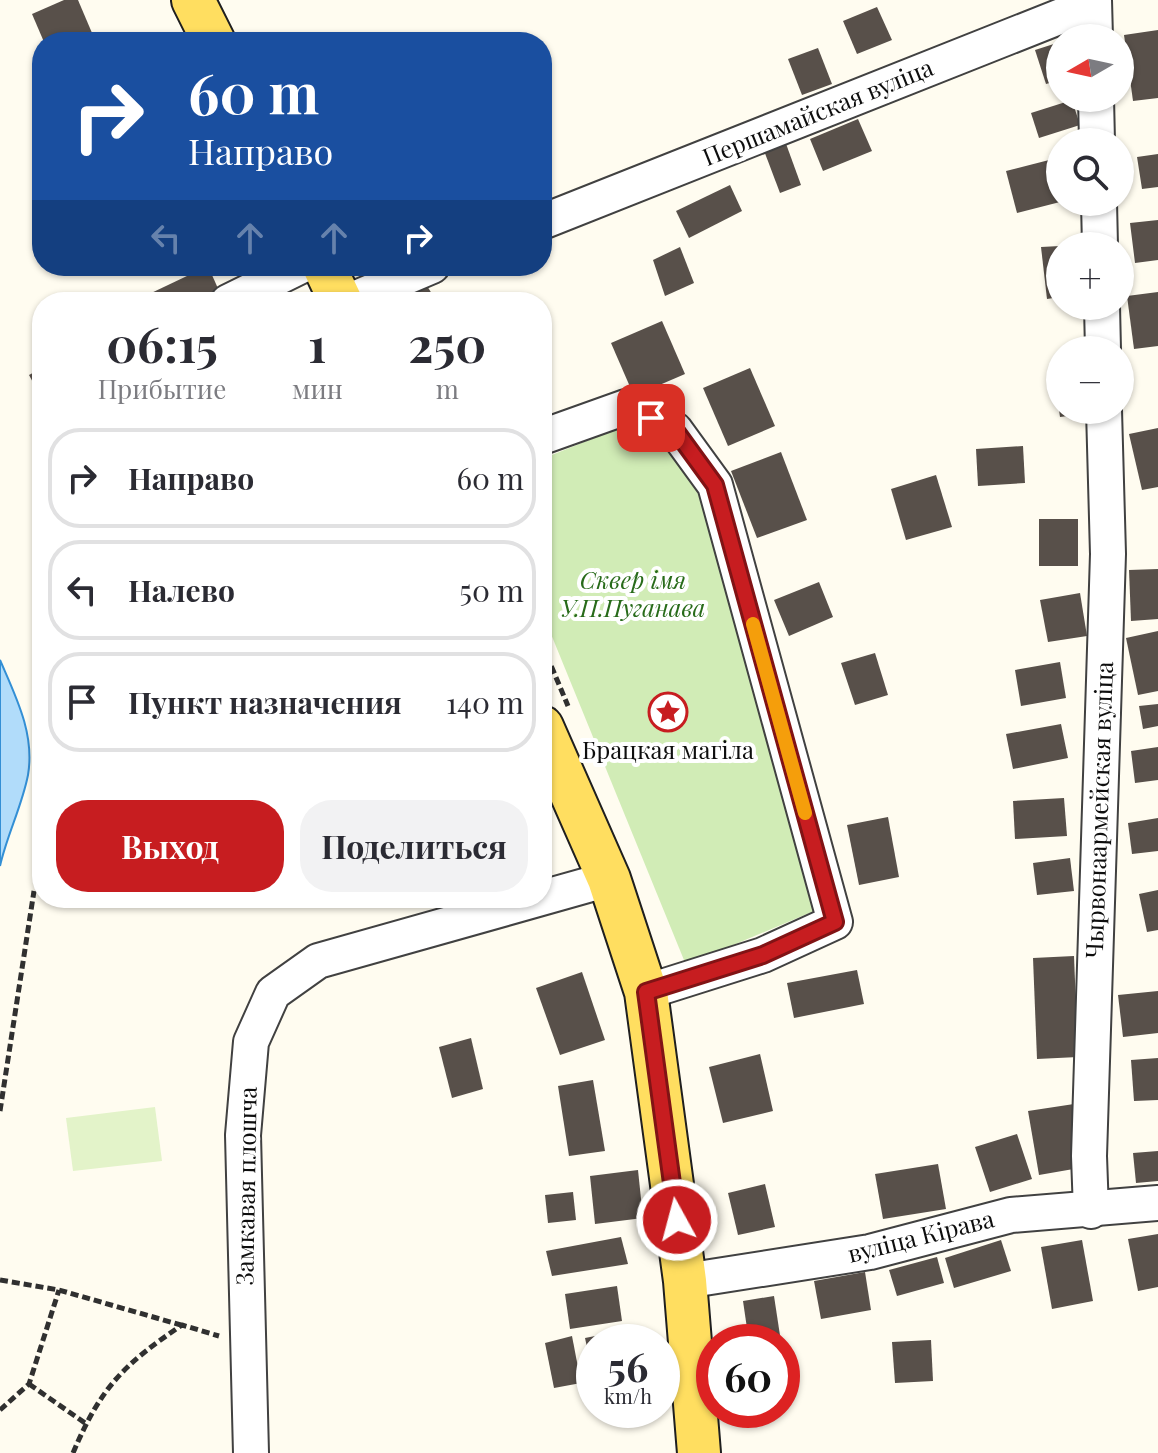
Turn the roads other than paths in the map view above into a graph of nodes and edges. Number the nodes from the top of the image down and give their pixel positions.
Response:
1 (193, 0) edge
2 (1094, 2) edge
3 (1095, 24) edge
4 (209, 32) edge
5 (552, 218) edge
6 (281, 276) edge
7 (408, 276) edge
8 (248, 292) edge
9 (368, 292) edge
10 (1104, 424) edge
11 (552, 433) edge
12 (552, 750) edge
13 (609, 879) junction
14 (552, 895) edge
15 (506, 908) edge
16 (646, 992) junction
17 (1158, 1203) edge
18 (1091, 1211) junction
19 (685, 1281) junction
20 (251, 1453) edge
21 (699, 1453) edge

1 - 4 main road
2 - 3 street
2 - 5 street, Першамайская вуліца
6 - 8 street
7 - 9 street
10 - 18 street, Чырвонаармейская вуліца
11 - 16 street
12 - 13 main road
13 - 14 street, Замкавая плошча
13 - 16 main road
15 - 20 street, Замкавая плошча
16 - 19 main road
17 - 18 street, вуліца Кірава
18 - 19 street, вуліца Кірава
19 - 21 main road

